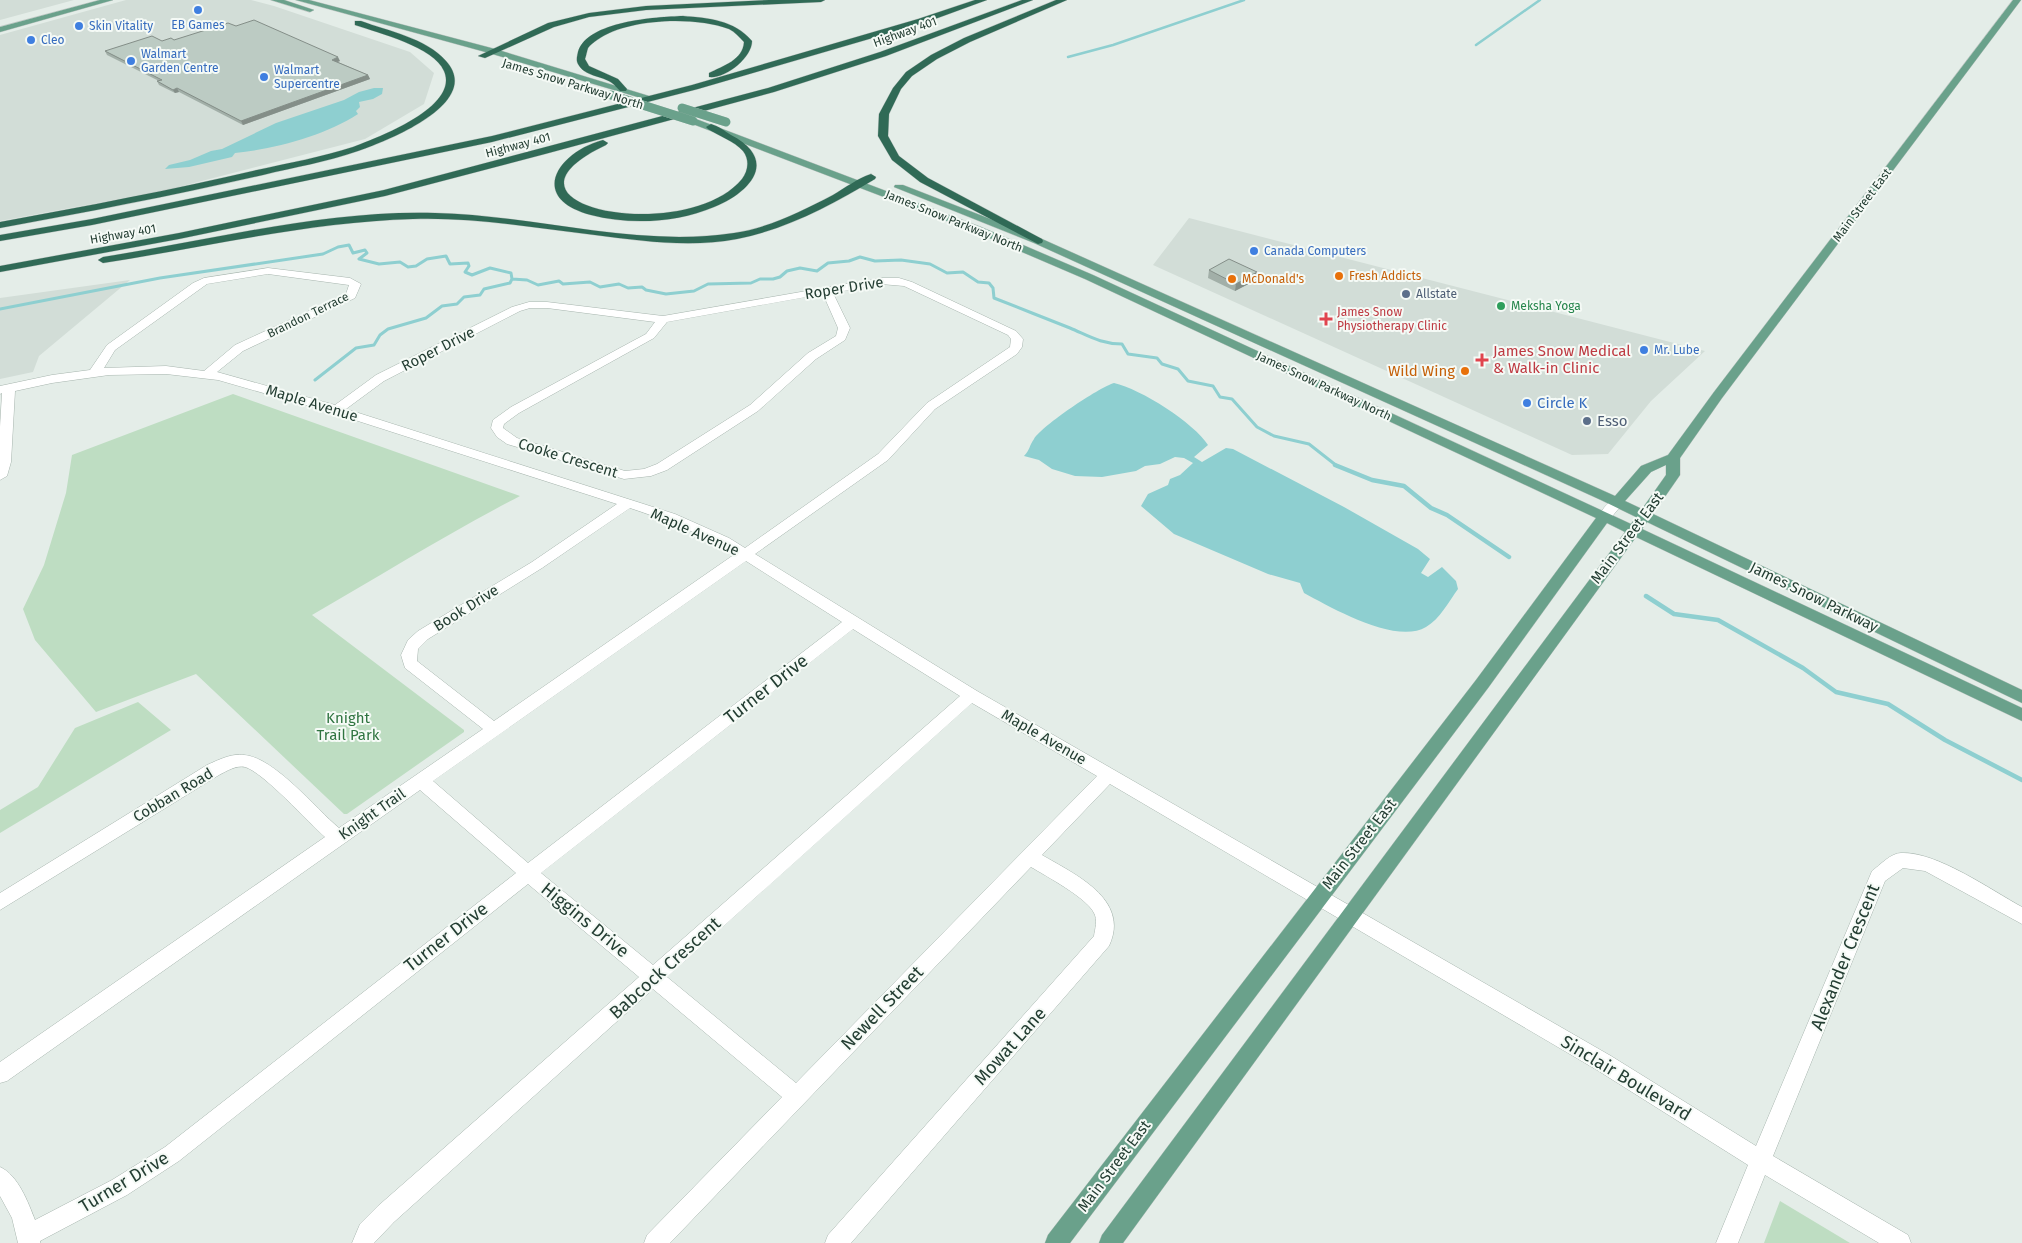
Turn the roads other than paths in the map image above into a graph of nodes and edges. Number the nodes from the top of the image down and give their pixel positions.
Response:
1 (89, 0) edge
2 (109, 0) edge
3 (275, 0) edge
4 (300, 0) edge
5 (820, 0) edge
6 (960, 0) edge
7 (983, 0) edge
8 (1029, 0) edge
9 (1063, 0) edge
10 (2017, 0) edge
11 (358, 23) junction
12 (0, 25) edge
13 (0, 30) edge
14 (867, 37) junction
15 (492, 50) junction
16 (482, 56) junction
17 (623, 89) junction
18 (711, 106) junction
19 (587, 114) junction
20 (729, 123) dead end
21 (711, 127) junction
22 (873, 179) junction
23 (0, 225) edge
24 (0, 238) edge
25 (1038, 241) junction
26 (0, 269) edge
27 (0, 276) edge
28 (827, 291) junction
29 (663, 319) junction
30 (94, 372) junction
31 (207, 374) junction
32 (5, 389) edge
33 (337, 410) junction
34 (1673, 458) junction
35 (0, 476) edge
36 (1611, 499) junction
37 (627, 504) junction
38 (1644, 515) junction
39 (1605, 516) junction
40 (1633, 530) junction
41 (744, 553) junction
42 (853, 621) junction
43 (971, 695) junction
44 (2022, 697) edge
45 (2022, 715) edge
46 (494, 729) junction
47 (1109, 774) junction
48 (420, 780) junction
49 (338, 838) junction
50 (1028, 856) junction
51 (528, 873) junction
52 (1319, 896) junction
53 (0, 902) edge
54 (1351, 916) junction
55 (2022, 916) edge
56 (655, 977) junction
57 (0, 1074) edge
58 (797, 1097) junction
59 (1761, 1161) junction
60 (0, 1178) edge
61 (28, 1239) edge
62 (362, 1243) edge
63 (655, 1243) edge
64 (836, 1243) edge
65 (1056, 1243) edge
66 (1110, 1243) edge
67 (1727, 1243) edge
68 (1900, 1243) edge

1 - 12 main road
2 - 13 main road
3 - 11 main road, James Snow Parkway North
4 - 15 main road, James Snow Parkway North
5 - 15 highway
6 - 14 highway
7 - 14 highway
8 - 18 highway, Highway 401
9 - 25 highway
10 - 34 main road, Main Street East
11 - 16 main road, James Snow Parkway North
11 - 23 highway
14 - 19 highway, Highway 401
15 - 16 highway
15 - 17 main road, James Snow Parkway North
16 - 21 main road, James Snow Parkway North, bridge
17 - 19 highway
17 - 20 main road, James Snow Parkway North, bridge
18 - 21 highway
18 - 26 highway, Highway 401
19 - 24 highway, Highway 401
21 - 22 main road, James Snow Parkway North
22 - 25 main road, James Snow Parkway North
22 - 27 highway
22 - 39 main road, James Snow Parkway North
25 - 36 main road, James Snow Parkway North
28 - 29 street, Roper Drive
28 - 29 street, Cooke Crescent
28 - 41 street, Roper Drive
29 - 33 street, Roper Drive
30 - 31 street, Maple Avenue
30 - 31 street, Brandon Terrace
30 - 32 street, Maple Avenue
31 - 33 street, Maple Avenue
32 - 35 street
33 - 37 street, Maple Avenue
34 - 36 main road, Main Street East
34 - 38 main road, Main Street East
36 - 38 main road, James Snow Parkway
36 - 39 street, Main Street East
37 - 41 street, Maple Avenue
37 - 46 street, Book Drive
38 - 40 main road, Main Street East
38 - 44 main road, James Snow Parkway
39 - 40 main road, James Snow Parkway
39 - 52 main road, Main Street East
40 - 45 main road, James Snow Parkway
40 - 54 main road, Main Street East
41 - 42 street, Maple Avenue
41 - 46 street, Knight Trail
42 - 43 street, Maple Avenue
42 - 51 street, Turner Drive
43 - 47 street, Maple Avenue
43 - 56 street, Babcock Crescent
46 - 48 street, Knight Trail
47 - 50 street, Newell Street
47 - 52 street, Maple Avenue
48 - 49 street, Knight Trail
48 - 51 street, Higgins Drive
49 - 53 street, Cobban Road
49 - 57 street, Knight Trail
50 - 58 street, Newell Street
50 - 64 street, Mowat Lane
51 - 56 street, Higgins Drive
51 - 61 street, Turner Drive
52 - 54 street, Sinclair Boulevard
52 - 65 main road, Main Street East
54 - 59 street, Sinclair Boulevard
54 - 66 main road, Main Street East
55 - 59 street, Alexander Crescent
56 - 58 street, Higgins Drive
56 - 62 street, Babcock Crescent
58 - 63 street, Newell Street
59 - 67 street, Alexander Crescent
59 - 68 street, Sinclair Boulevard
60 - 61 street

